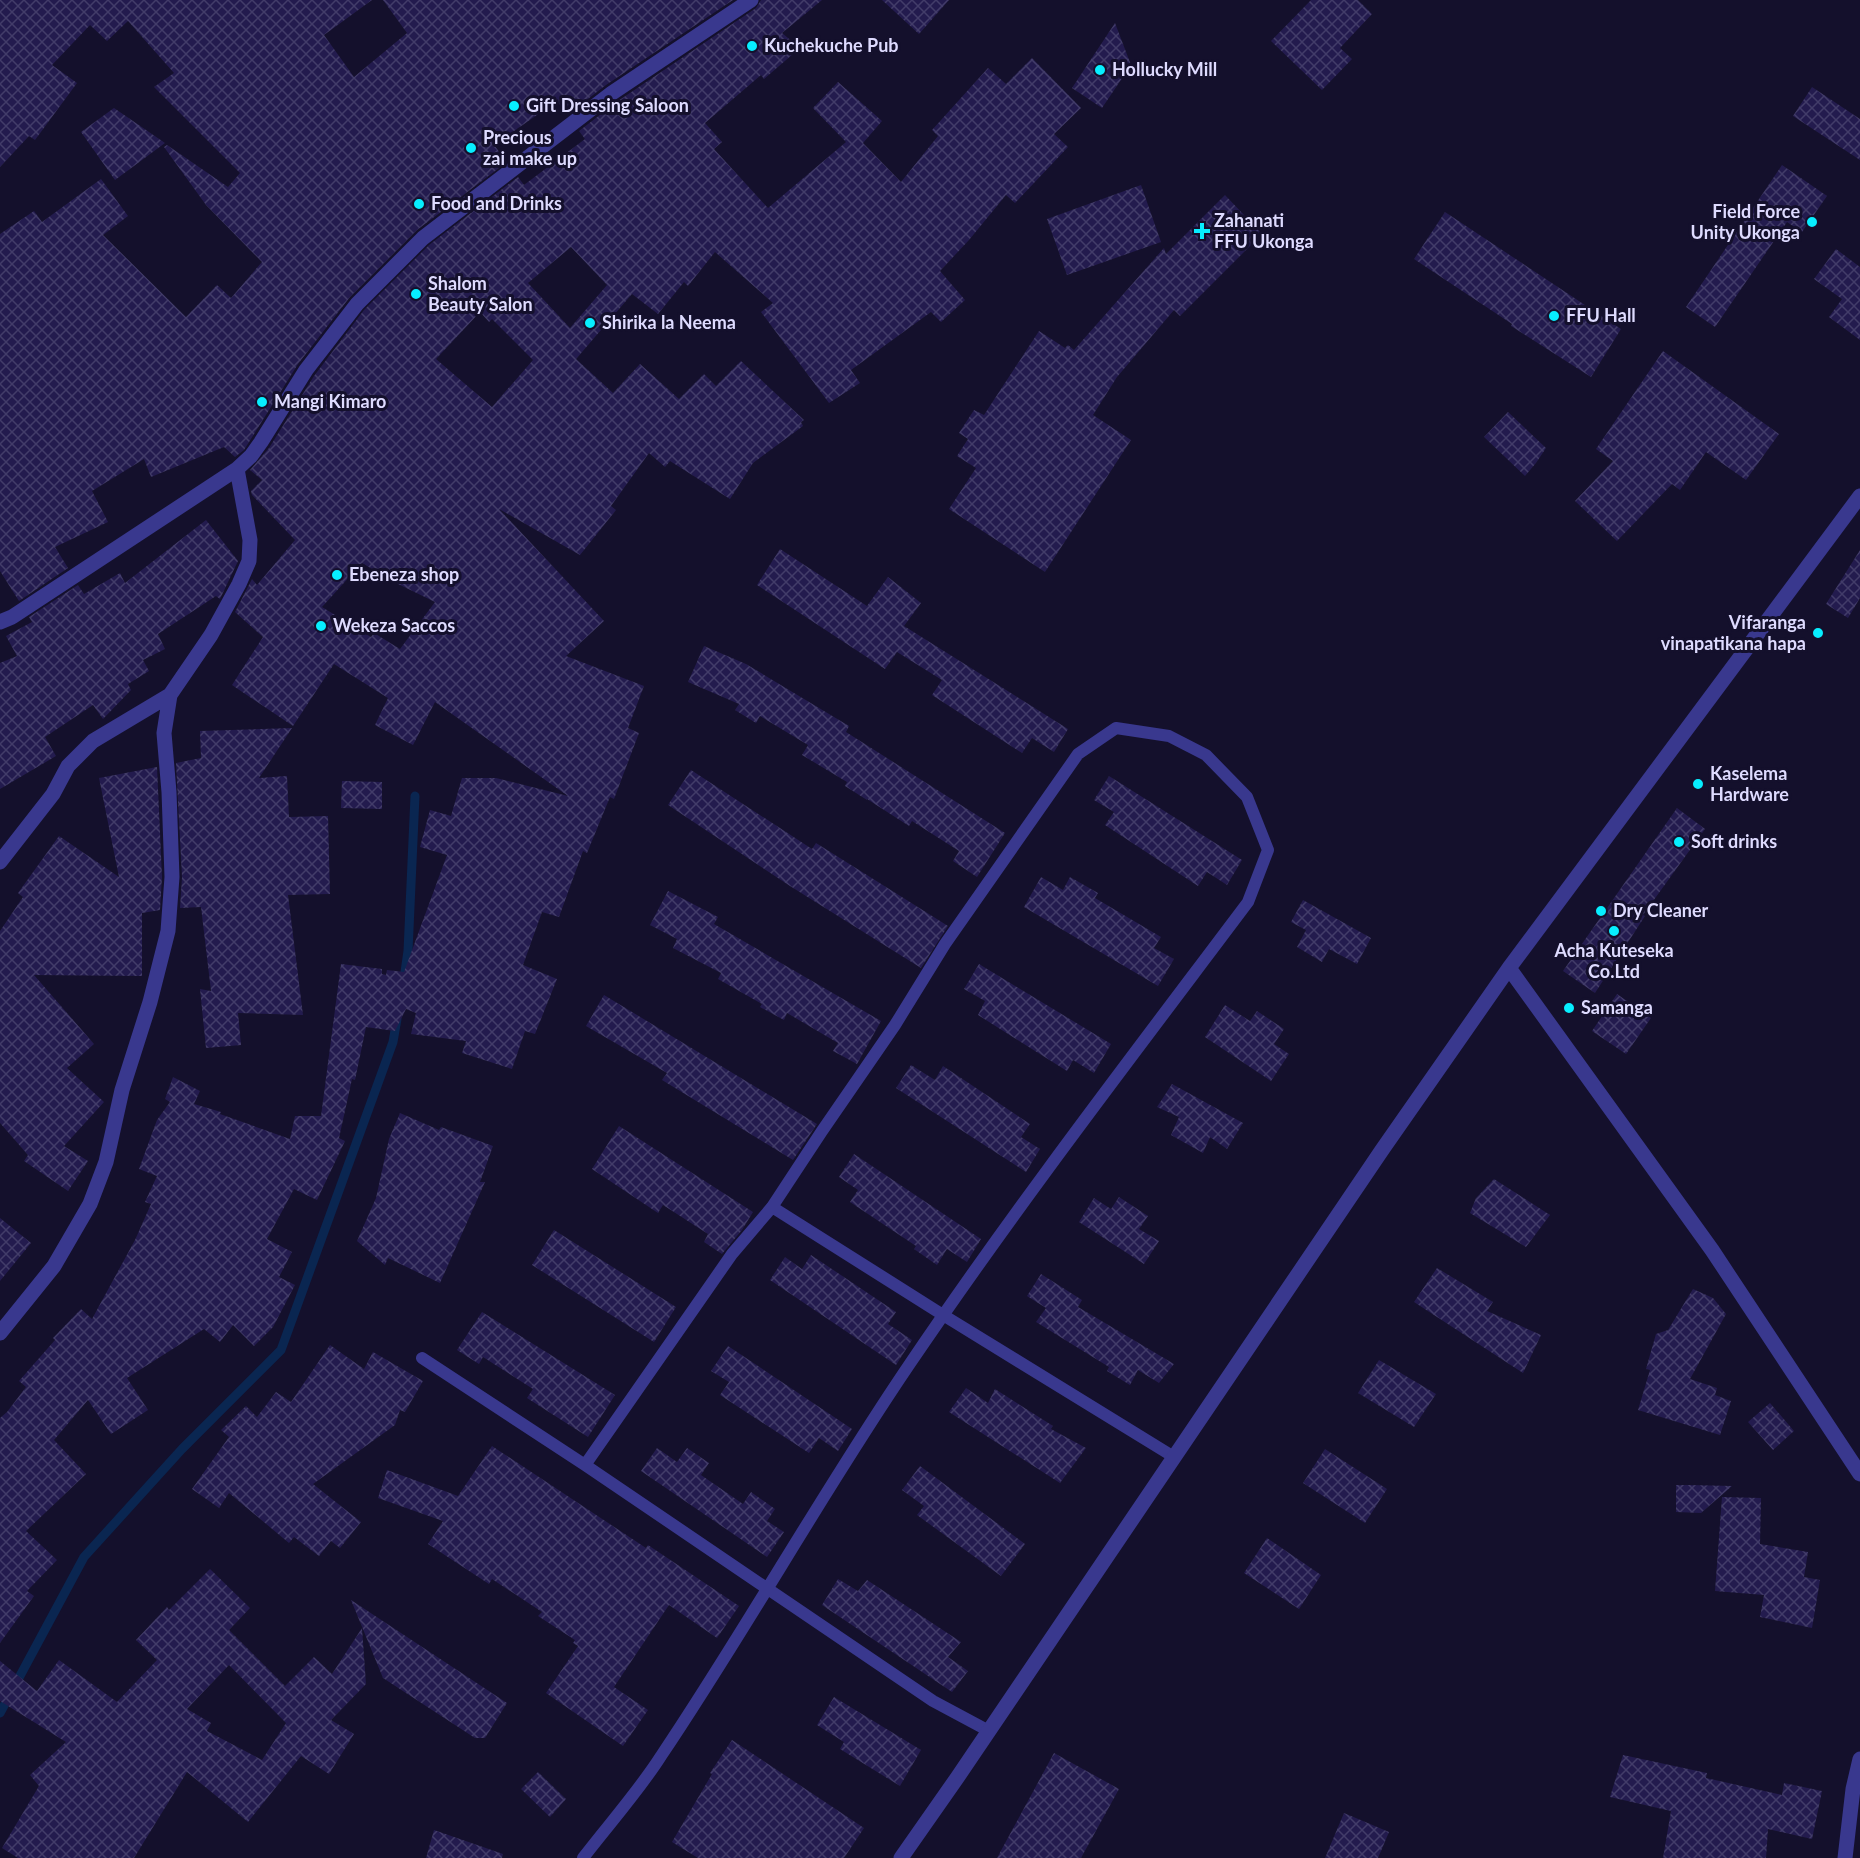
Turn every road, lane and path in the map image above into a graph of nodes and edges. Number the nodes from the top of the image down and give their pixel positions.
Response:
1 (751, 0) edge
2 (237, 469) junction
3 (1860, 496) edge
4 (0, 622) edge
5 (170, 695) junction
6 (0, 862) edge
7 (1509, 968) junction
8 (772, 1207) junction
9 (943, 1316) junction
10 (0, 1333) edge
11 (422, 1358) dead end
12 (1174, 1457) junction
13 (585, 1465) junction
14 (1860, 1474) edge
15 (769, 1588) junction
16 (989, 1731) junction
17 (1860, 1760) edge
18 (583, 1858) edge
19 (901, 1858) edge
20 (1845, 1858) edge

1 - 2 street
2 - 4 street
2 - 5 street
3 - 7 street
5 - 6 street
5 - 10 street
7 - 12 street
7 - 14 street
8 - 9 lane
8 - 9 lane
8 - 13 lane
9 - 12 lane
9 - 15 lane
11 - 13 lane
12 - 16 street
13 - 15 lane
15 - 16 lane
15 - 18 lane
16 - 19 street
17 - 20 street

